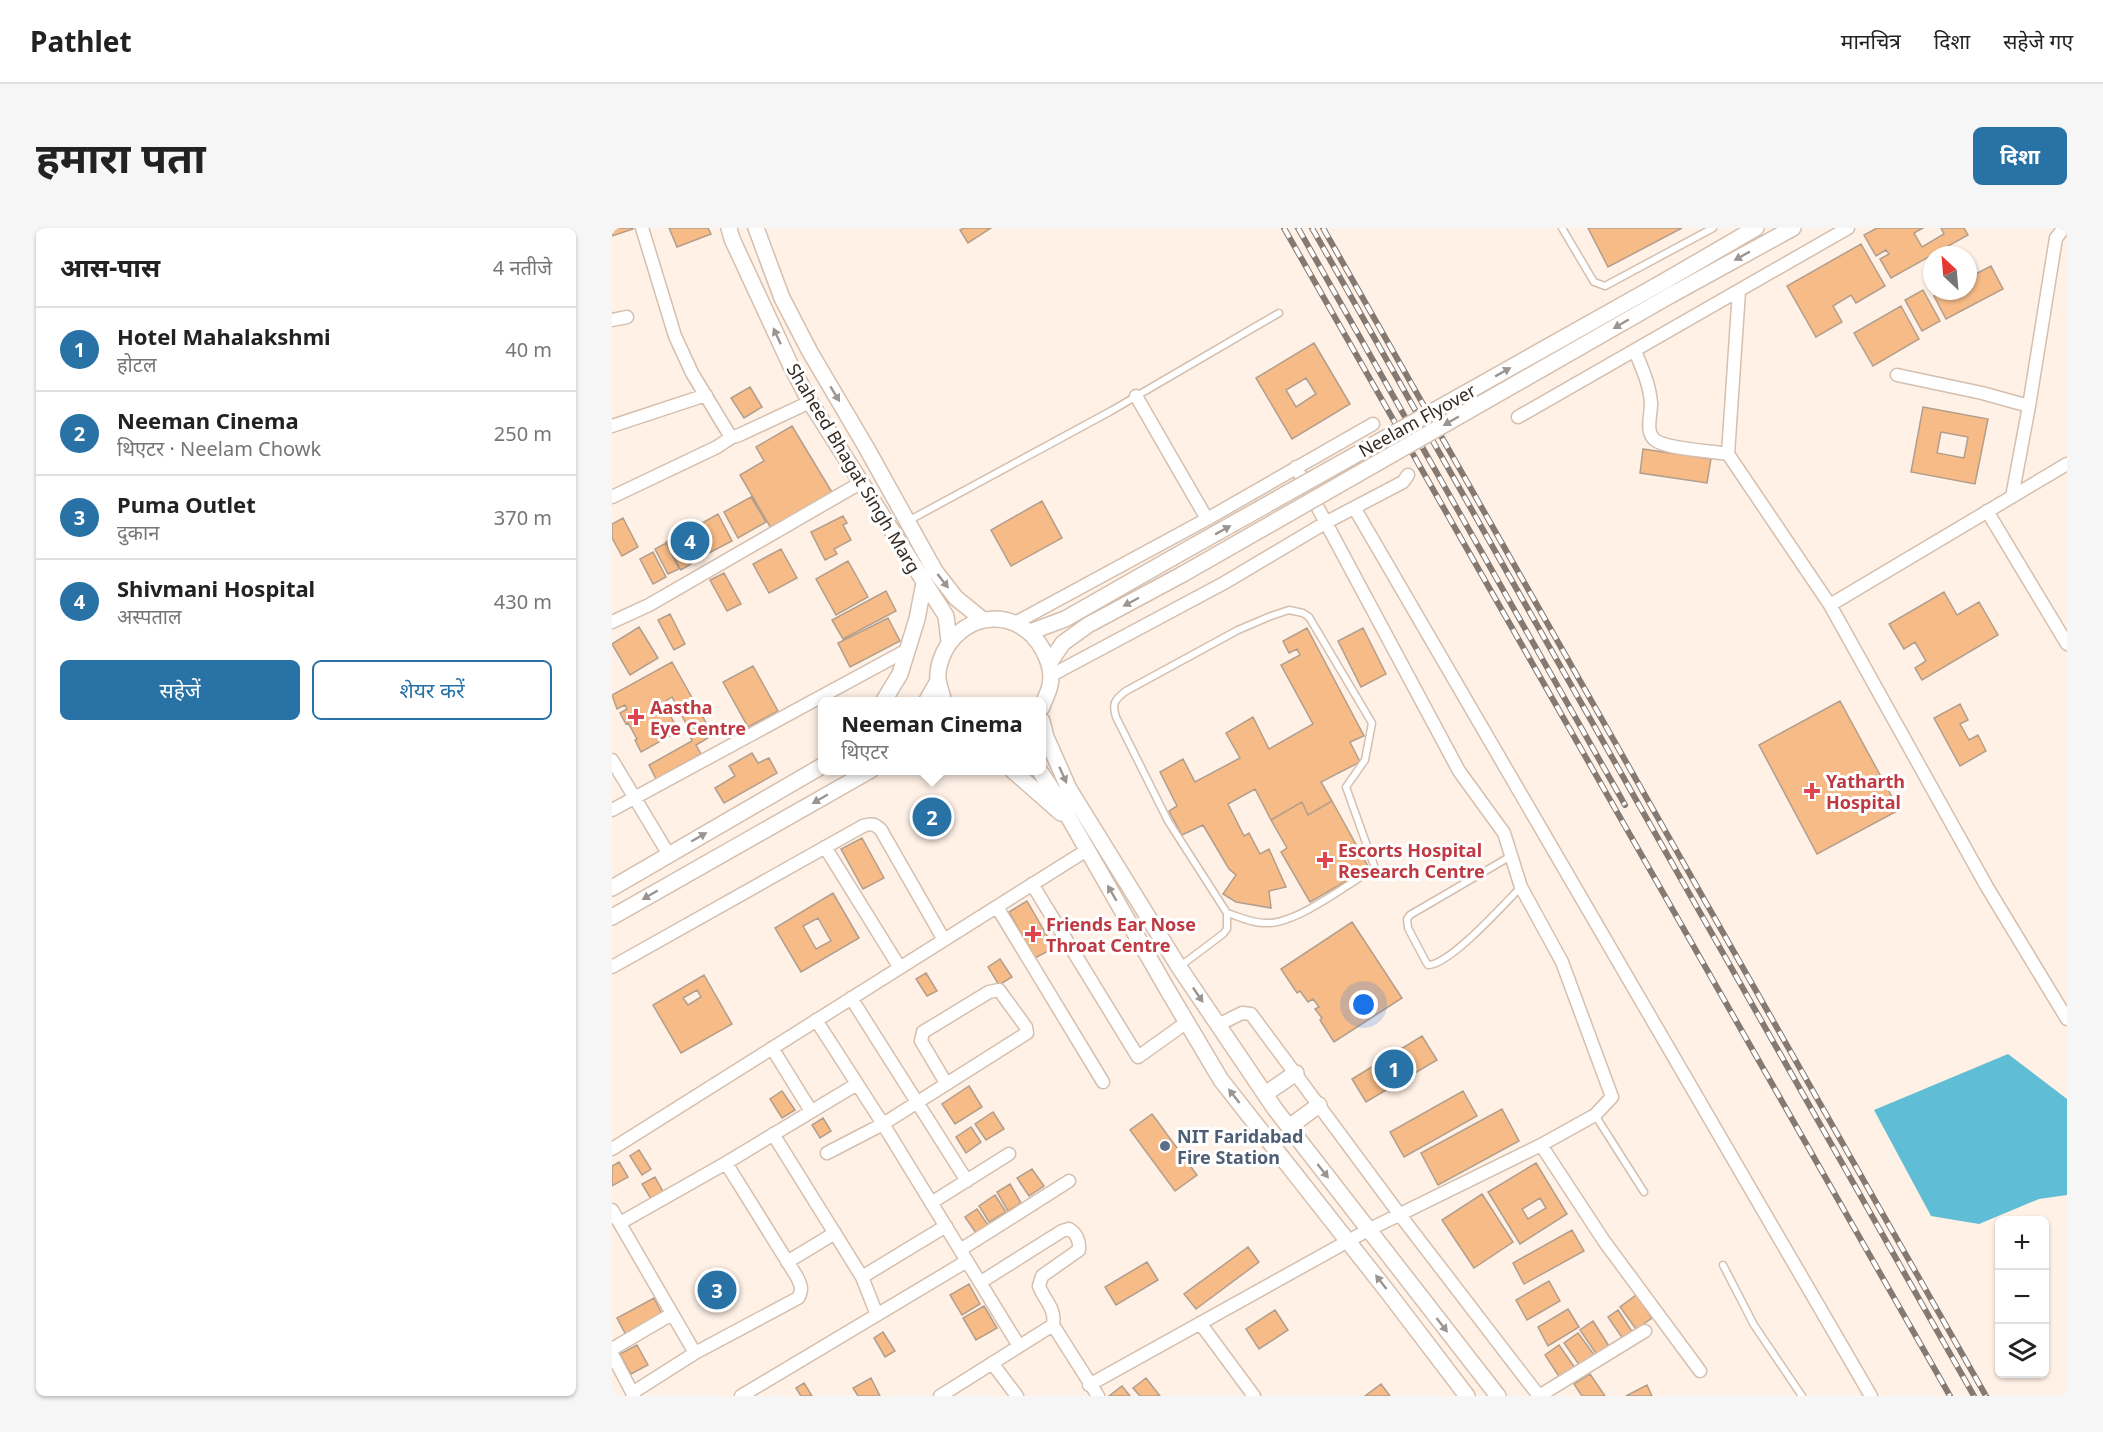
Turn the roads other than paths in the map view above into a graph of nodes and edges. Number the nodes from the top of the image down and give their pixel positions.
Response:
1 (642, 228) edge
2 (729, 228) edge
3 (756, 228) edge
4 (1562, 228) edge
5 (1713, 228) edge
6 (1756, 228) edge
7 (1793, 228) edge
8 (1848, 228) edge
9 (2064, 228) edge
10 (1739, 291) junction
11 (1279, 313) dead end
12 (627, 317) dead end
13 (612, 320) edge
14 (1635, 351) junction
15 (1897, 375) dead end
16 (706, 395) junction
17 (1136, 396) junction
18 (810, 402) junction
19 (2029, 406) junction
20 (1518, 417) dead end
21 (1373, 424) dead end
22 (612, 426) edge
23 (732, 437) junction
24 (1728, 454) junction
25 (2067, 464) edge
26 (1296, 467) junction
27 (1408, 476) dead end
28 (862, 482) junction
29 (612, 497) edge
30 (2012, 497) junction
31 (1355, 509) junction
32 (1987, 511) junction
33 (1207, 519) junction
34 (908, 522) junction
35 (1325, 523) junction
36 (924, 583) junction
37 (1830, 605) junction
38 (983, 620) junction
39 (612, 622) edge
40 (1015, 623) junction
41 (1029, 632) junction
42 (949, 641) junction
43 (2067, 644) edge
44 (907, 650) junction
45 (1050, 669) junction
46 (938, 681) junction
47 (820, 697) edge
48 (886, 697) edge
49 (929, 697) edge
50 (943, 697) edge
51 (1046, 697) edge
52 (818, 698) edge
53 (1046, 737) edge
54 (612, 760) edge
55 (818, 768) edge
56 (864, 775) edge
57 (1017, 775) edge
58 (1042, 775) edge
59 (635, 797) junction
60 (612, 810) edge
61 (1074, 826) junction
62 (825, 847) junction
63 (1087, 850) junction
64 (669, 855) junction
65 (1511, 856) junction
66 (1032, 884) junction
67 (1521, 887) junction
68 (612, 888) edge
69 (997, 907) junction
70 (1227, 914) junction
71 (612, 917) edge
72 (944, 940) junction
73 (612, 967) edge
74 (1179, 967) junction
75 (900, 968) junction
76 (851, 998) junction
77 (2067, 1019) edge
78 (816, 1020) junction
79 (1186, 1022) junction
80 (1222, 1031) junction
81 (772, 1048) junction
82 (1204, 1051) junction
83 (1296, 1073) junction
84 (1103, 1082) dead end
85 (946, 1083) junction
86 (856, 1084) junction
87 (1265, 1094) junction
88 (916, 1102) junction
89 (1319, 1105) junction
90 (811, 1111) junction
91 (1595, 1115) junction
92 (883, 1124) junction
93 (1289, 1127) junction
94 (773, 1134) junction
95 (1541, 1145) junction
96 (612, 1149) edge
97 (827, 1153) dead end
98 (1009, 1154) dead end
99 (726, 1163) junction
100 (966, 1181) junction
101 (1069, 1181) dead end
102 (1644, 1191) dead end
103 (931, 1203) junction
104 (612, 1210) edge
105 (1400, 1215) junction
106 (620, 1223) junction
107 (946, 1226) junction
108 (1368, 1230) junction
109 (835, 1233) junction
110 (1348, 1241) junction
111 (964, 1255) junction
112 (787, 1262) junction
113 (1723, 1265) dead end
114 (862, 1277) junction
115 (981, 1282) junction
116 (672, 1314) junction
117 (877, 1315) junction
118 (1200, 1323) junction
119 (1053, 1325) junction
120 (1645, 1331) dead end
121 (1019, 1346) junction
122 (612, 1351) edge
123 (695, 1353) junction
124 (992, 1363) junction
125 (1700, 1371) dead end
126 (1089, 1385) junction
127 (947, 1394) edge
128 (633, 1395) edge
129 (741, 1396) edge
130 (1017, 1396) edge
131 (1098, 1396) edge
132 (1254, 1396) edge
133 (1467, 1396) edge
134 (1498, 1396) edge
135 (1539, 1396) edge
136 (1802, 1396) edge
137 (1871, 1396) edge

1 - 16 street
18 -> 2 street, Shaheed Bhagat Singh Marg
3 -> 34 street, Shaheed Bhagat Singh Marg
4 - 5 lane
41 -> 6 street, Neelam Flyover, bridge
7 -> 45 street, Neelam Flyover, bridge
8 - 10 street
9 - 19 street
10 - 14 street
10 - 24 street
11 - 17 lane
12 - 13 street
14 - 20 street
14 - 24 street
15 - 19 street
16 - 22 street
16 - 23 street
17 - 33 street
17 - 34 lane
18 - 23 street
18 - 28 street, Shaheed Bhagat Singh Marg
19 - 30 street
21 - 26 street
23 - 29 street
24 - 37 street
25 - 30 street
26 - 33 street
26 - 35 street
27 - 31 street
28 - 36 street, Shaheed Bhagat Singh Marg
28 - 39 street
30 - 32 street
31 - 35 street
31 - 137 street
32 - 37 street
32 - 43 street
33 - 40 street
34 -> 38 street, Shaheed Bhagat Singh Marg
35 - 45 street
35 - 65 street
36 - 42 street, Shaheed Bhagat Singh Marg
36 - 44 street
37 - 77 street
38 - 40 street
38 - 42 street
40 - 41 street
41 - 45 street
42 - 46 street
44 - 47 street
44 - 48 street
45 - 51 street
46 - 49 street
46 - 50 street
52 - 59 street
53 -> 74 street
54 - 59 street
64 -> 55 street
56 -> 71 street
57 - 61 street
58 - 61 street
59 - 60 street
59 - 64 street
61 - 63 street
62 - 72 street
62 - 73 street
62 - 75 street
63 - 66 street
79 -> 63 street
64 - 68 street
65 - 67 street
65 - 67 lane
66 - 69 street
66 - 79 street
67 - 91 street
69 - 72 street
69 - 84 street
70 - 70 lane
70 - 74 lane
72 - 75 street
74 -> 80 street
75 - 76 street
76 - 78 street
76 - 88 street
78 - 81 street
78 - 86 street
79 - 82 street
80 - 82 street
80 - 83 street
80 - 87 street
81 - 90 street
81 - 96 street
110 -> 82 street
83 - 87 street
83 - 89 street
85 - 85 street
85 - 88 street
86 - 90 street
86 - 92 street
87 - 93 street
88 - 92 street
88 - 100 street
89 - 93 street
89 - 105 street
90 - 94 street
91 - 95 street
91 - 102 lane
92 - 97 street
92 - 103 street
93 -> 108 street
94 - 99 street
94 - 109 street
95 - 105 street
95 - 125 street
98 - 100 street
99 - 106 street
99 - 112 street
100 - 103 street
101 - 111 street
103 - 107 street
104 - 106 street
105 - 108 street
105 - 135 street
106 - 116 street
107 - 111 street
107 - 114 street
108 - 110 street
108 -> 134 street
109 - 112 street
109 - 114 street
110 - 118 street
133 -> 110 street
111 - 115 street
111 - 117 street
112 - 123 street
113 - 136 lane
114 - 117 street
115 - 119 street
115 - 121 street
116 - 122 street
116 - 123 street
117 - 129 street
118 - 126 street
118 - 132 street
119 - 121 street
119 - 126 street
120 - 135 street
121 - 124 street
122 - 128 street
123 - 128 street
124 - 127 street
124 - 130 street
126 - 131 street

